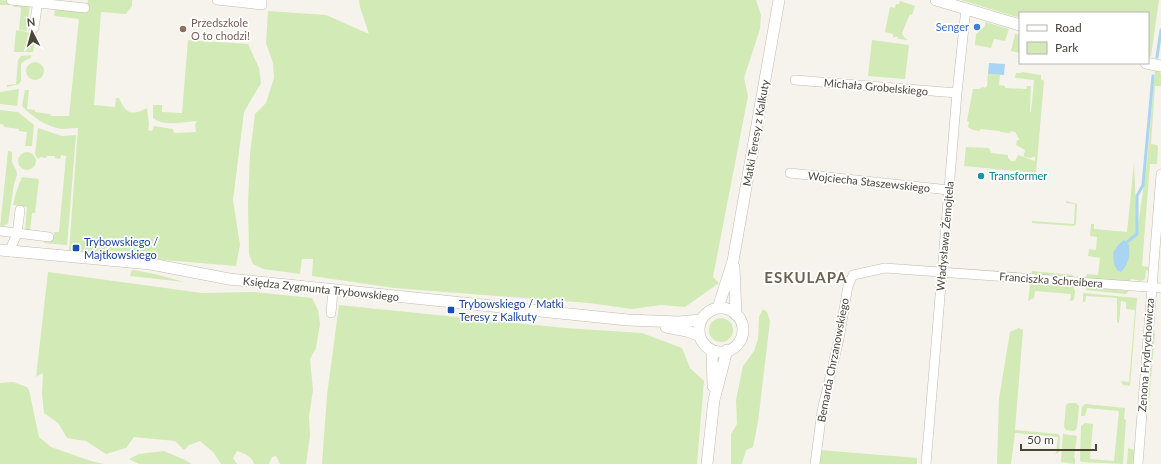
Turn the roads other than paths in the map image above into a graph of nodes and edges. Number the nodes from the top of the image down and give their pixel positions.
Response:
1 (11, 0) edge
2 (217, 0) edge
3 (262, 0) edge
4 (936, 0) edge
5 (38, 2) edge
6 (780, 2) edge
7 (85, 8) dead end
8 (966, 8) junction
9 (1019, 25) edge
10 (34, 28) dead end
11 (1149, 64) edge
12 (1161, 66) edge
13 (795, 80) dead end
14 (957, 93) junction
15 (790, 173) dead end
16 (1161, 174) edge
17 (949, 190) junction
18 (20, 210) dead end
19 (0, 232) edge
20 (17, 234) junction
21 (49, 237) dead end
22 (0, 250) edge
23 (11, 252) junction
24 (733, 261) junction
25 (941, 272) junction
26 (1151, 288) junction
27 (1161, 288) edge
28 (333, 290) junction
29 (718, 308) junction
30 (331, 313) dead end
31 (736, 315) junction
32 (701, 320) junction
33 (643, 322) junction
34 (700, 336) junction
35 (712, 350) junction
36 (727, 350) junction
37 (714, 400) junction
38 (707, 464) edge
39 (815, 464) edge
40 (926, 464) edge
41 (1138, 464) edge

1 - 5 street
2 - 3 street
4 - 8 street
5 - 7 street
5 - 10 street
6 - 24 street, Matki Teresy z Kalkuty
8 - 9 street
8 - 14 street, Władysława Żemojtela
11 - 12 street
13 - 14 street, Michała Grobelskiego
14 - 17 street, Władysława Żemojtela
15 - 17 street, Wojciecha Staszewskiego
16 - 26 street, Zenona Frydrychowicza
17 - 25 street, Władysława Żemojtela
18 - 20 street
19 - 20 street
20 - 21 street
20 - 23 street
22 - 23 street, Księdza Zygmunta Trybowskiego
23 - 28 street, Księdza Zygmunta Trybowskiego
24 - 29 street, Matki Teresy z Kalkuty
24 - 31 street, Matki Teresy z Kalkuty
25 - 26 street, Franciszka Schreibera
25 - 39 street, Bernarda Chrzanowskiego
25 - 40 street, Władysława Żemojtela
26 - 27 street, Franciszka Schreibera
26 - 41 street, Zenona Frydrychowicza
28 - 30 street
28 - 33 street, Księdza Zygmunta Trybowskiego
29 - 31 street
29 - 32 street
31 - 36 street
32 - 33 street, Księdza Zygmunta Trybowskiego
32 - 34 street
33 - 34 street, Księdza Zygmunta Trybowskiego
34 - 35 street
35 - 36 street
35 - 37 street
36 - 37 street
37 - 38 street

